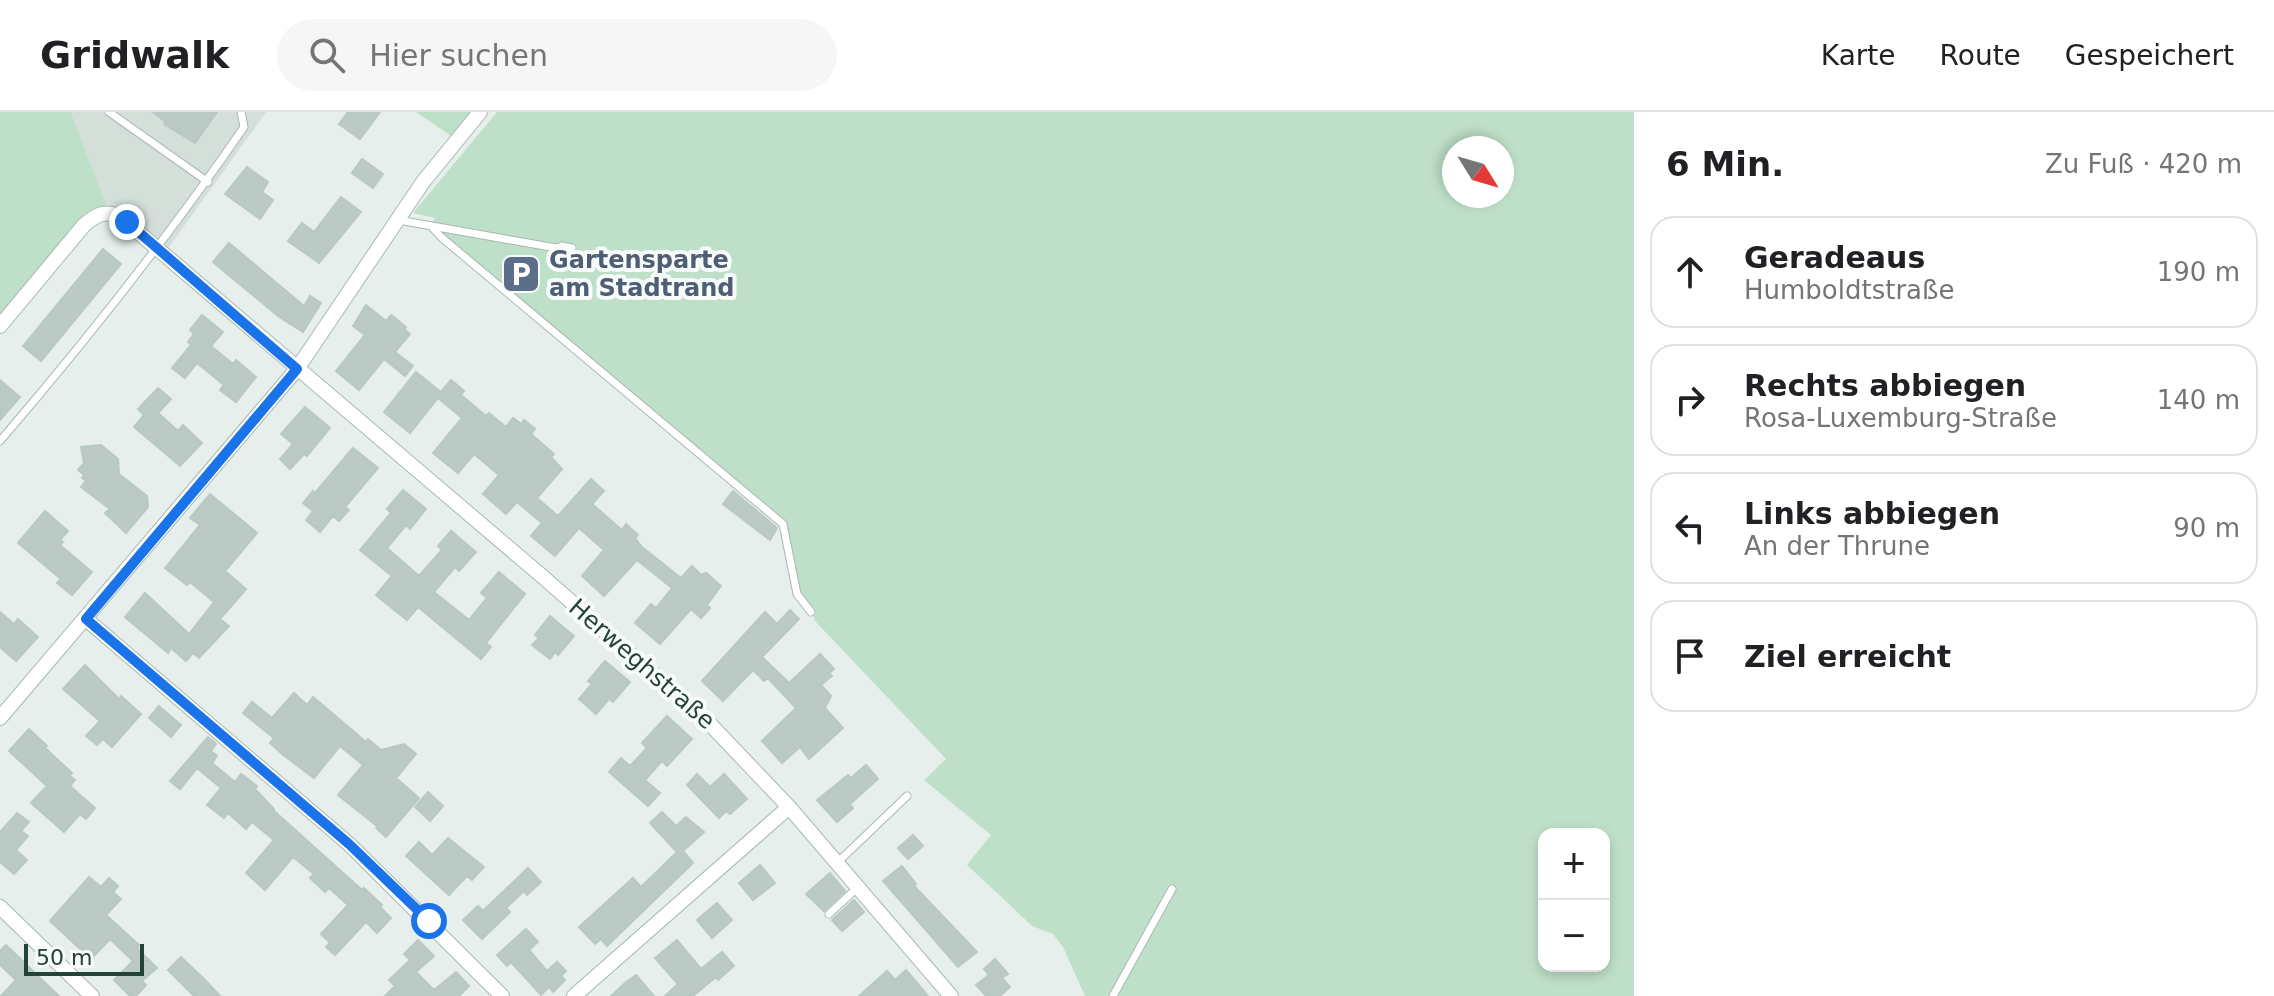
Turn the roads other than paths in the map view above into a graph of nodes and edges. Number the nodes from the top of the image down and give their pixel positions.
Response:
1 (109, 112) edge
2 (241, 112) edge
3 (480, 112) edge
4 (208, 182) junction
5 (396, 220) junction
6 (431, 226) junction
7 (156, 247) junction
8 (572, 248) dead end
9 (0, 326) edge
10 (297, 369) junction
11 (0, 441) edge
12 (811, 612) dead end
13 (86, 619) junction
14 (0, 718) edge
15 (907, 796) dead end
16 (789, 807) junction
17 (838, 862) junction
18 (859, 887) junction
19 (1172, 889) dead end
20 (0, 907) edge
21 (829, 914) dead end
22 (92, 996) edge
23 (502, 996) edge
24 (574, 996) edge
25 (951, 996) edge
26 (1113, 996) edge

1 - 4 lane
2 - 4 lane
3 - 5 street
4 - 7 lane
5 - 6 lane
5 - 10 street
6 - 8 lane
6 - 12 lane
7 - 9 street, Herweghstraße
7 - 10 street, Herweghstraße
7 - 11 lane
10 - 13 street
10 - 16 street, Herweghstraße
13 - 14 street
13 - 23 street
15 - 17 lane
16 - 17 street, Herweghstraße
16 - 24 street
17 - 18 street, Herweghstraße
18 - 21 lane
18 - 25 street, Herweghstraße
19 - 26 lane
20 - 22 street

